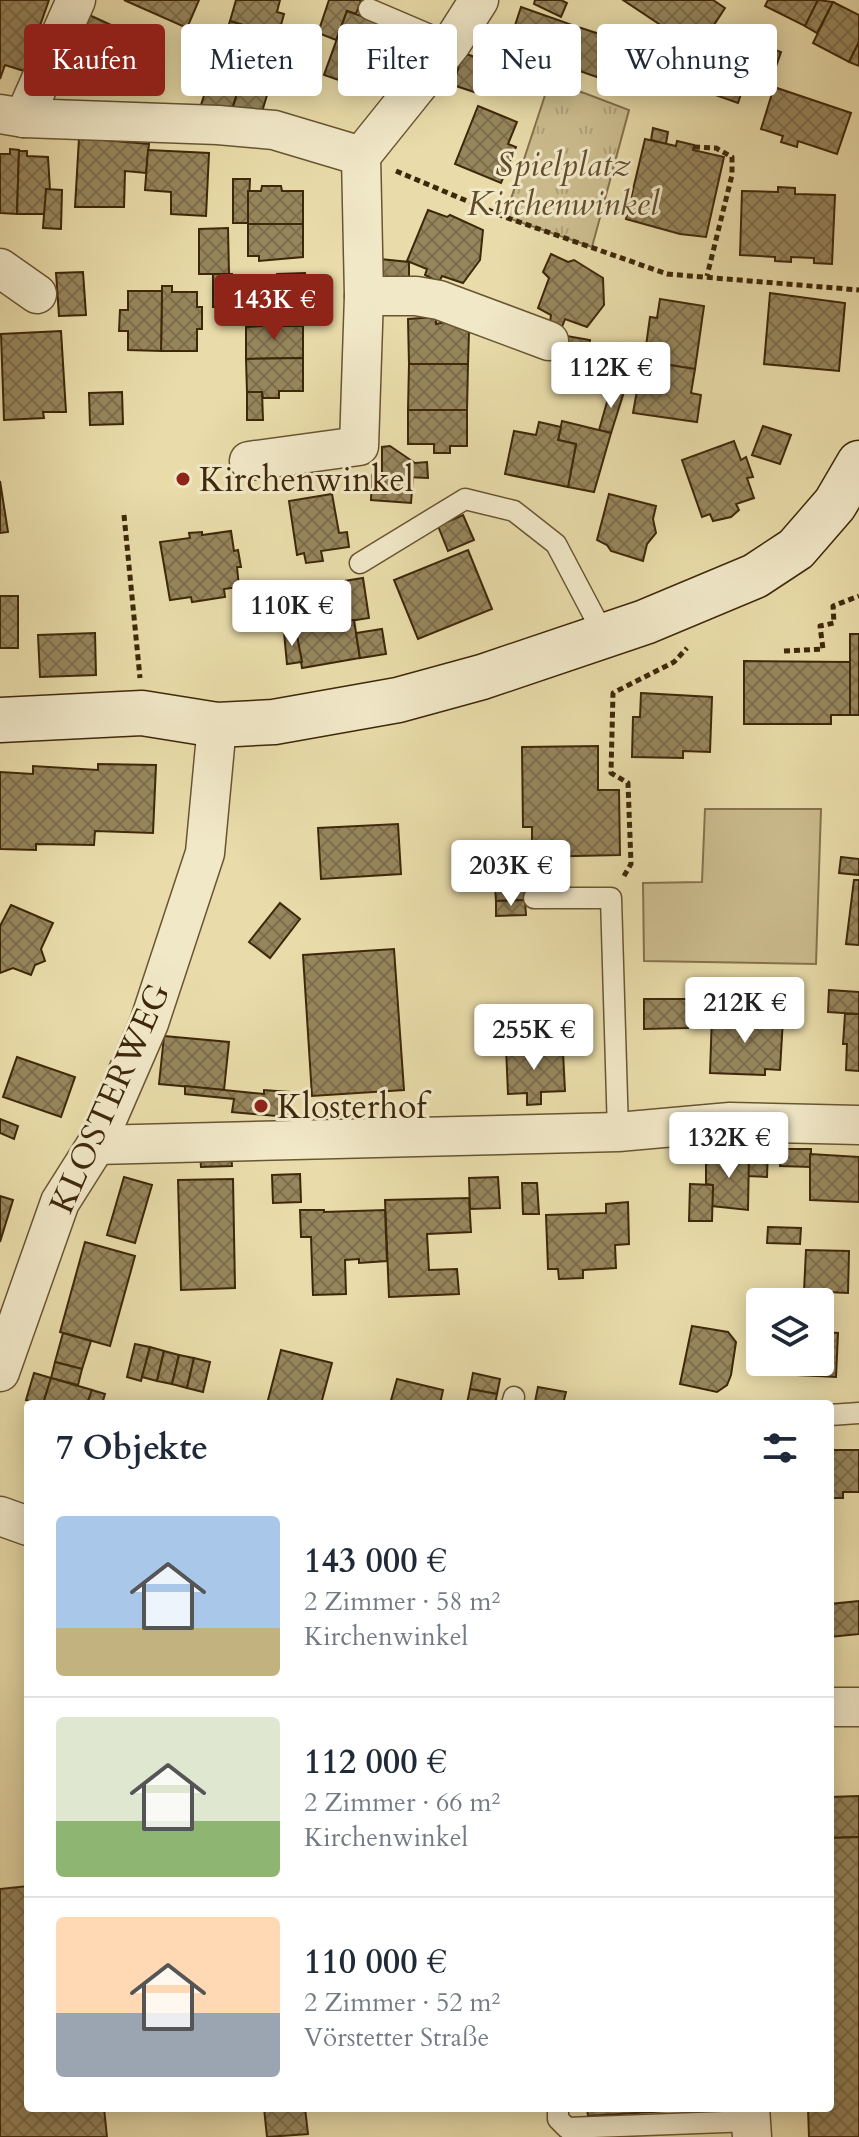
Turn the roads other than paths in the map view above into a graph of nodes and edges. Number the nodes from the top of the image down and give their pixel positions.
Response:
1 (76, 0) edge
2 (479, 0) edge
3 (369, 9) dead end
4 (404, 24) edge
5 (457, 35) edge
6 (409, 96) edge
7 (12, 116) edge
8 (361, 156) junction
9 (0, 268) edge
10 (37, 294) dead end
11 (364, 296) junction
12 (549, 341) dead end
13 (249, 461) dead end
14 (853, 484) edge
15 (360, 563) dead end
16 (604, 635) junction
17 (0, 720) edge
18 (217, 725) junction
19 (534, 898) dead end
20 (859, 1125) edge
21 (618, 1132) junction
22 (96, 1145) junction
23 (0, 1372) edge
24 (859, 1413) edge
25 (834, 1415) edge
26 (0, 1516) edge
27 (24, 1525) edge
28 (834, 1707) edge
29 (859, 1707) edge
30 (558, 2112) edge
31 (751, 2122) edge

1 - 7 street
2 - 5 street
3 - 4 lane
6 - 8 street
7 - 8 street
8 - 11 street
9 - 10 street
11 - 12 street
11 - 13 street
14 - 16 street
15 - 16 lane
16 - 18 street
17 - 18 street
18 - 22 street, KLOSTERWEG
19 - 21 lane
20 - 21 street
21 - 22 street
22 - 23 street, KLOSTERWEG
24 - 25 lane
26 - 27 street
28 - 29 street
30 - 31 lane

